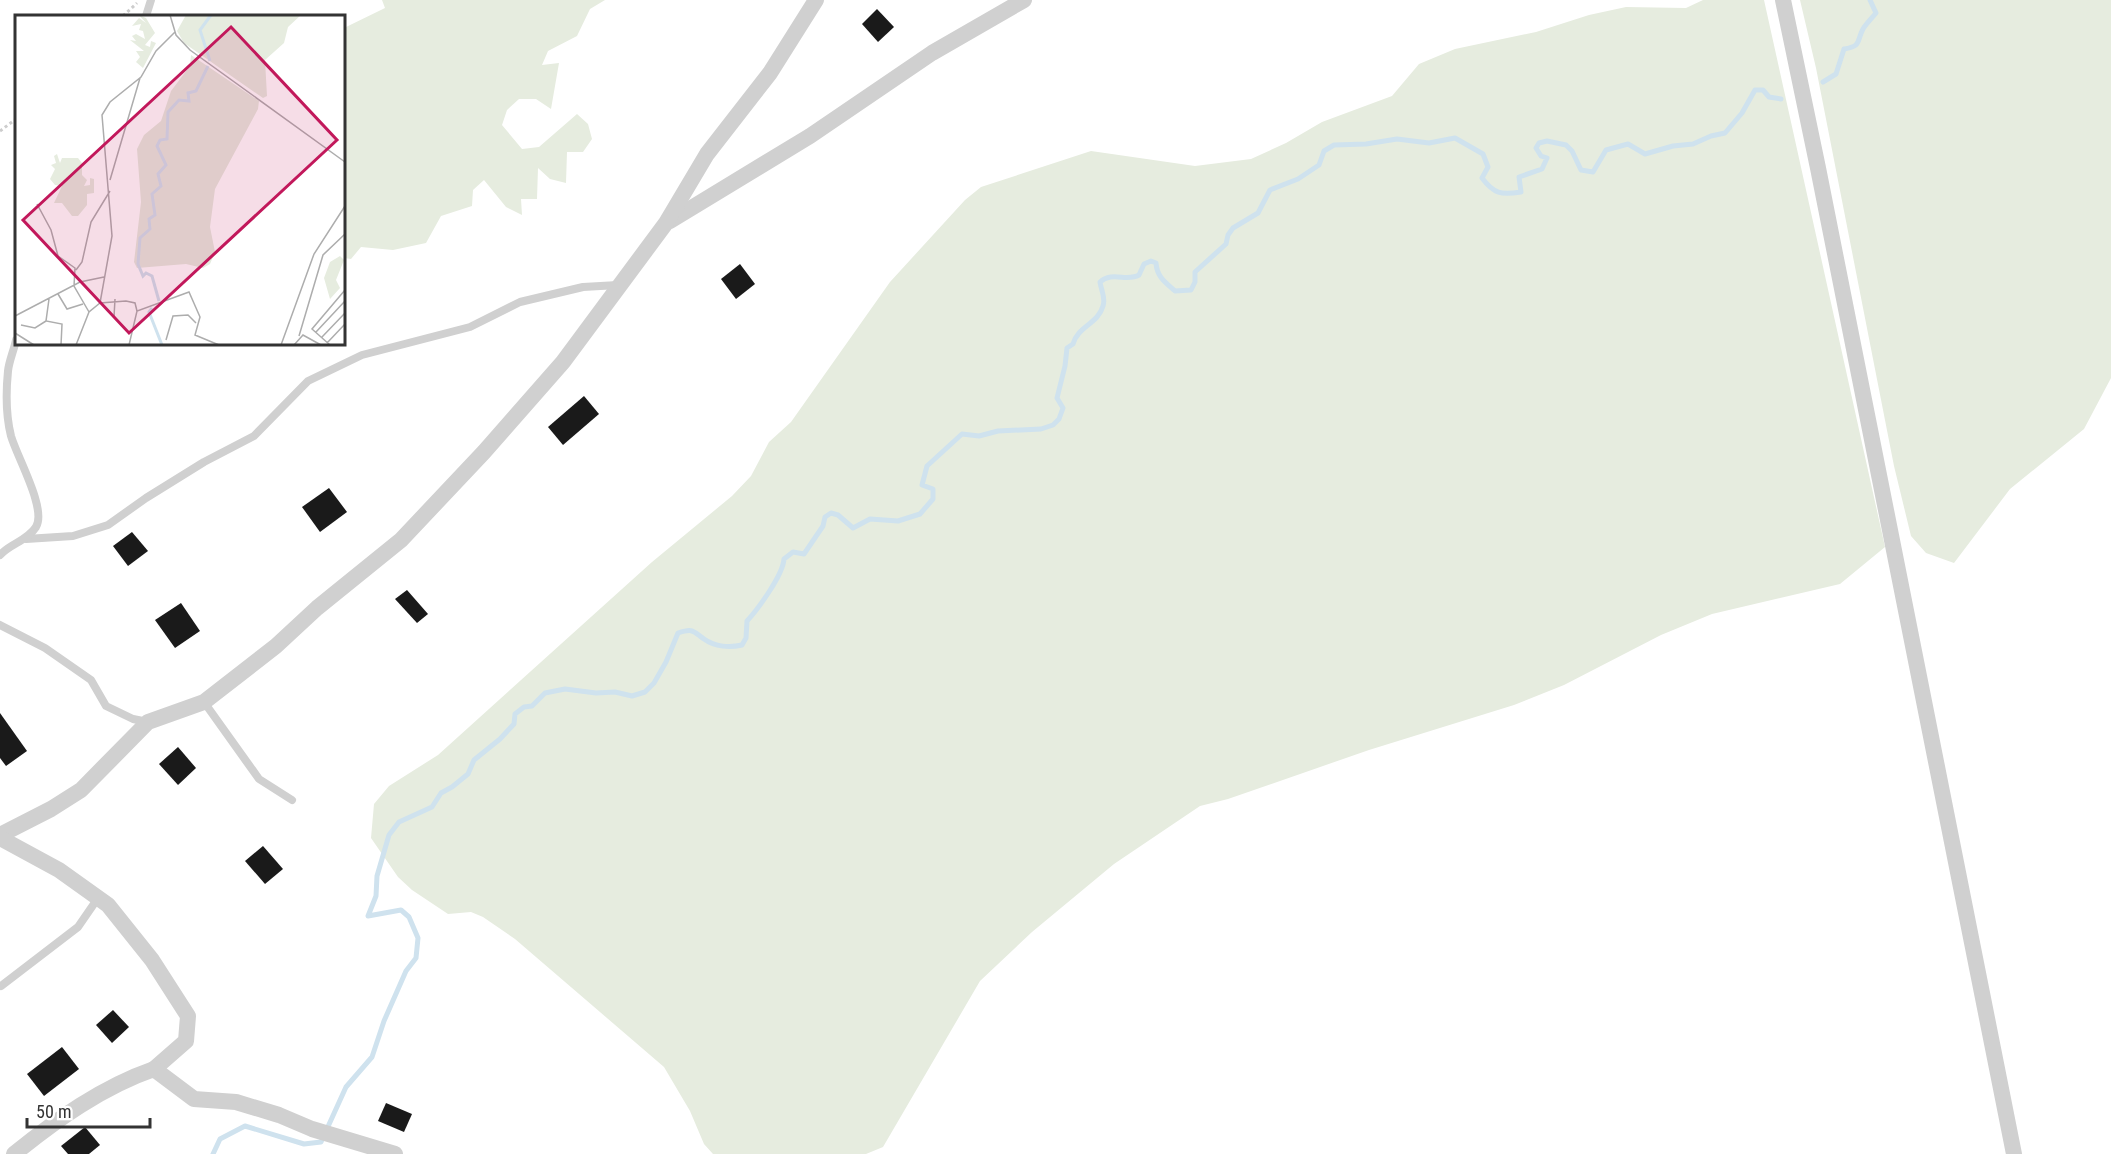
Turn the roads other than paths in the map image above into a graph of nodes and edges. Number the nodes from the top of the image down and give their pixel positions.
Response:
1 (151, 0) edge
2 (816, 0) edge
3 (1024, 0) edge
4 (1783, 0) edge
5 (146, 15) edge
6 (666, 224) junction
7 (620, 285) junction
8 (15, 344) edge
9 (26, 539) junction
10 (0, 555) edge
11 (0, 625) edge
12 (204, 702) junction
13 (148, 722) junction
14 (292, 800) dead end
15 (0, 837) edge
16 (98, 898) junction
17 (1, 986) edge
18 (154, 1069) junction
19 (14, 1154) edge
20 (394, 1154) edge
21 (2014, 1154) edge

1 - 5 lane
2 - 6 street
3 - 6 street
4 - 21 street
6 - 7 street
7 - 9 lane
7 - 12 street
8 - 9 lane
9 - 10 lane
11 - 13 lane
12 - 13 street
12 - 14 lane
13 - 15 street
15 - 16 street
16 - 17 lane
16 - 18 street
18 - 19 street
18 - 20 street

